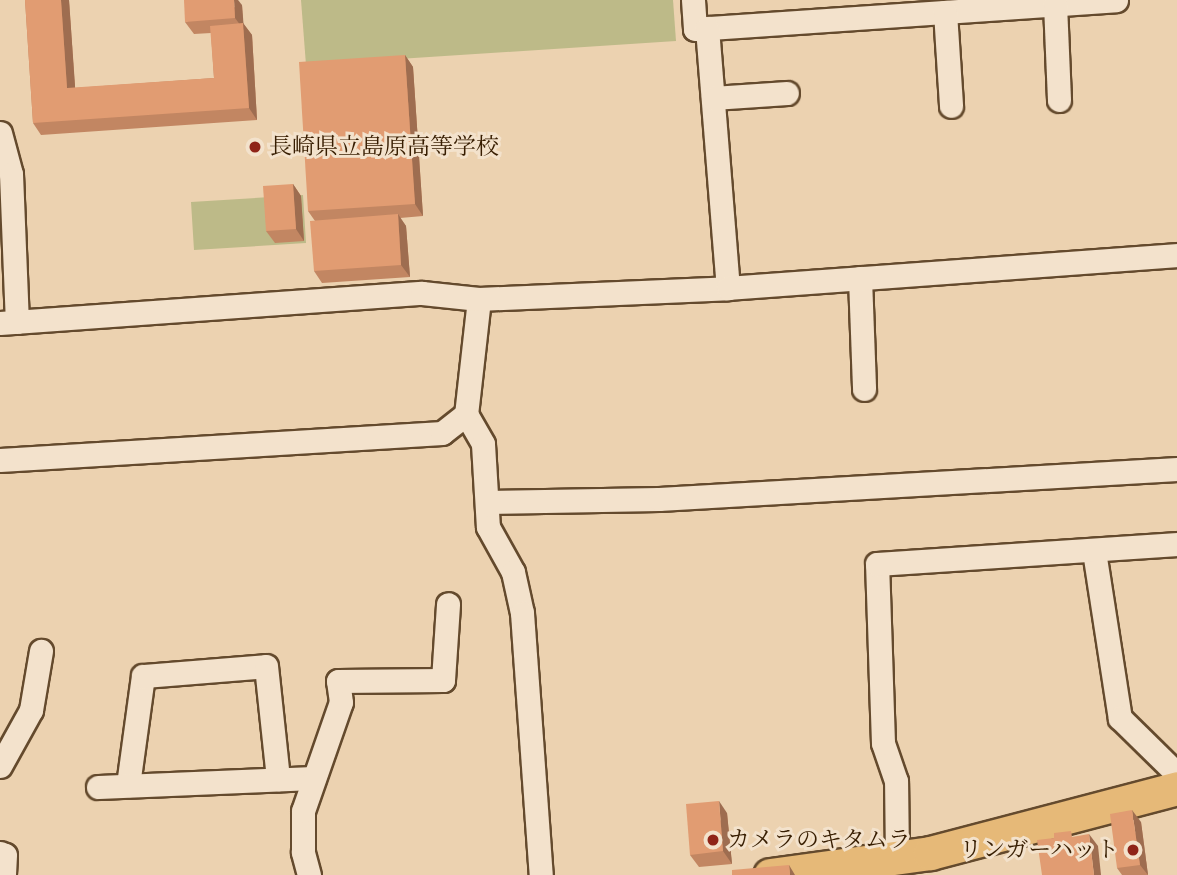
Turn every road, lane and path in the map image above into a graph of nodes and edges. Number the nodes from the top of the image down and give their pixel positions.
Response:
1 (693, 0) edge
2 (1116, 0) edge
3 (1055, 4) junction
4 (945, 12) junction
5 (707, 28) junction
6 (788, 93) dead end
7 (713, 98) junction
8 (1059, 100) dead end
9 (951, 106) dead end
10 (0, 133) edge
11 (1177, 256) edge
12 (860, 278) junction
13 (728, 288) junction
14 (479, 299) junction
15 (8, 323) edge
16 (864, 389) dead end
17 (467, 414) junction
18 (0, 460) edge
19 (1177, 469) edge
20 (487, 502) junction
21 (1177, 544) edge
22 (1094, 551) junction
23 (448, 604) dead end
24 (41, 651) dead end
25 (0, 766) edge
26 (1177, 774) edge
27 (314, 778) junction
28 (278, 779) junction
29 (128, 785) junction
30 (99, 787) dead end
31 (1177, 788) edge
32 (0, 853) edge
33 (897, 858) junction
34 (4, 875) edge
35 (309, 875) edge
36 (541, 875) edge
37 (770, 875) edge

1 - 5 street
2 - 3 street
3 - 4 street
3 - 8 street
4 - 5 street
4 - 9 street
5 - 7 street
6 - 7 street
7 - 13 street
10 - 15 street
11 - 12 street
12 - 13 street
12 - 16 street
13 - 14 street
14 - 15 street
14 - 17 street
17 - 18 street
17 - 20 street
19 - 20 street
20 - 36 street
21 - 22 street
22 - 26 street
22 - 33 street
23 - 27 street
24 - 25 street
27 - 28 street
27 - 35 street
28 - 29 street
28 - 29 street
29 - 30 street
31 - 33 highway
32 - 34 street
33 - 37 highway

